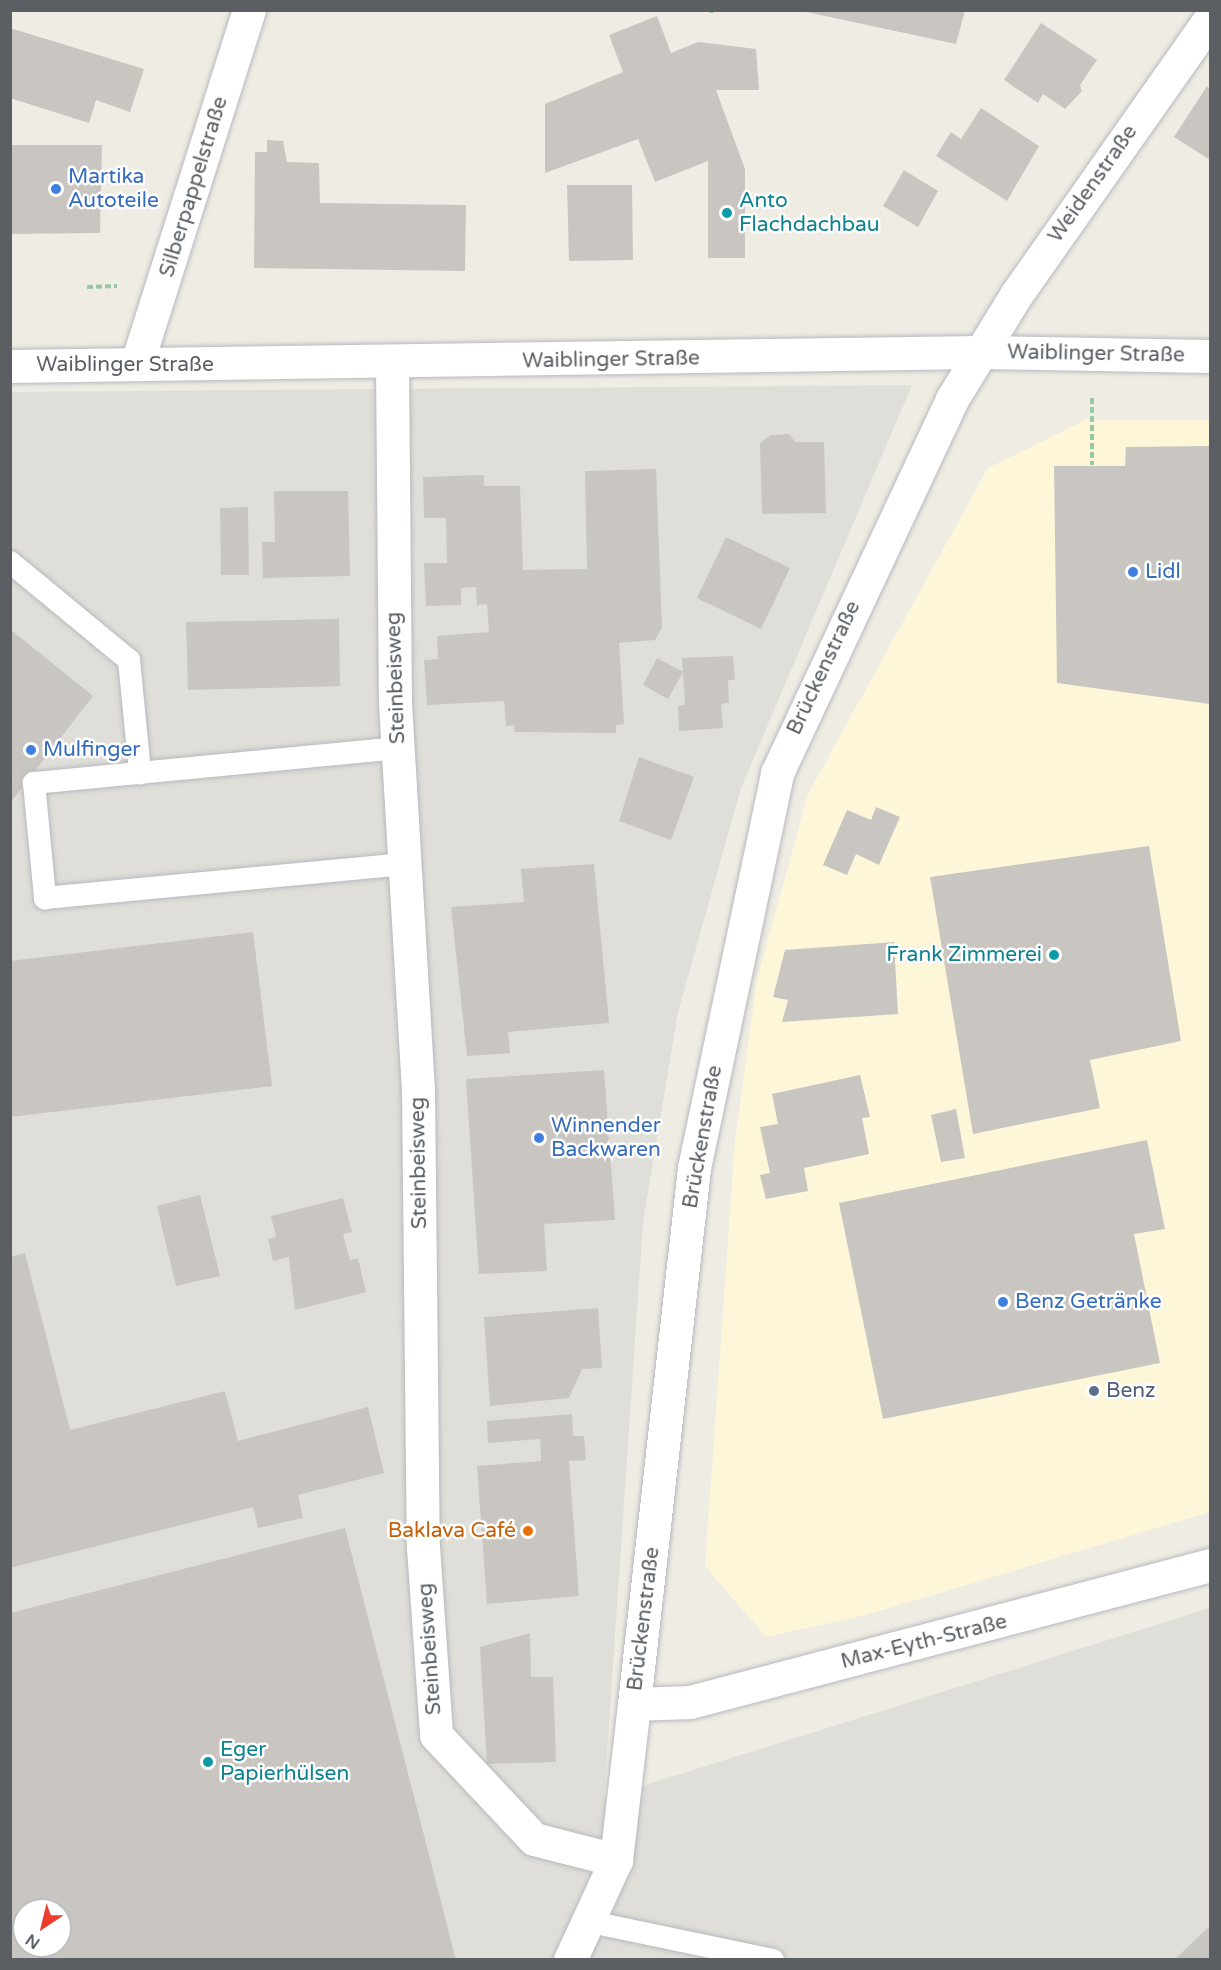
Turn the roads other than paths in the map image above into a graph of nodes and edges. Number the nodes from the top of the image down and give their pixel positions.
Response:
1 (249, 10) edge
2 (1210, 19) edge
3 (980, 352) junction
4 (1210, 356) edge
5 (137, 363) junction
6 (392, 363) junction
7 (10, 366) edge
8 (10, 562) edge
9 (398, 748) junction
10 (140, 773) junction
11 (404, 864) junction
12 (1210, 1565) edge
13 (634, 1704) junction
14 (616, 1860) junction
15 (591, 1922) junction
16 (570, 1959) edge
17 (772, 1959) edge

1 - 5 street, Silberpappelstraße
2 - 3 street, Weidenstraße
3 - 4 street, Waiblinger Straße
3 - 6 street, Waiblinger Straße
3 - 13 street, Brückenstraße
5 - 6 street, Waiblinger Straße
5 - 7 street, Waiblinger Straße
6 - 9 street, Steinbeisweg
8 - 10 lane
9 - 10 lane
9 - 11 street, Steinbeisweg
10 - 11 lane
11 - 14 street, Steinbeisweg
12 - 13 street, Max-Eyth-Straße
13 - 14 street, Brückenstraße
14 - 15 street, Brückenstraße
15 - 16 street, Brückenstraße
15 - 17 lane

